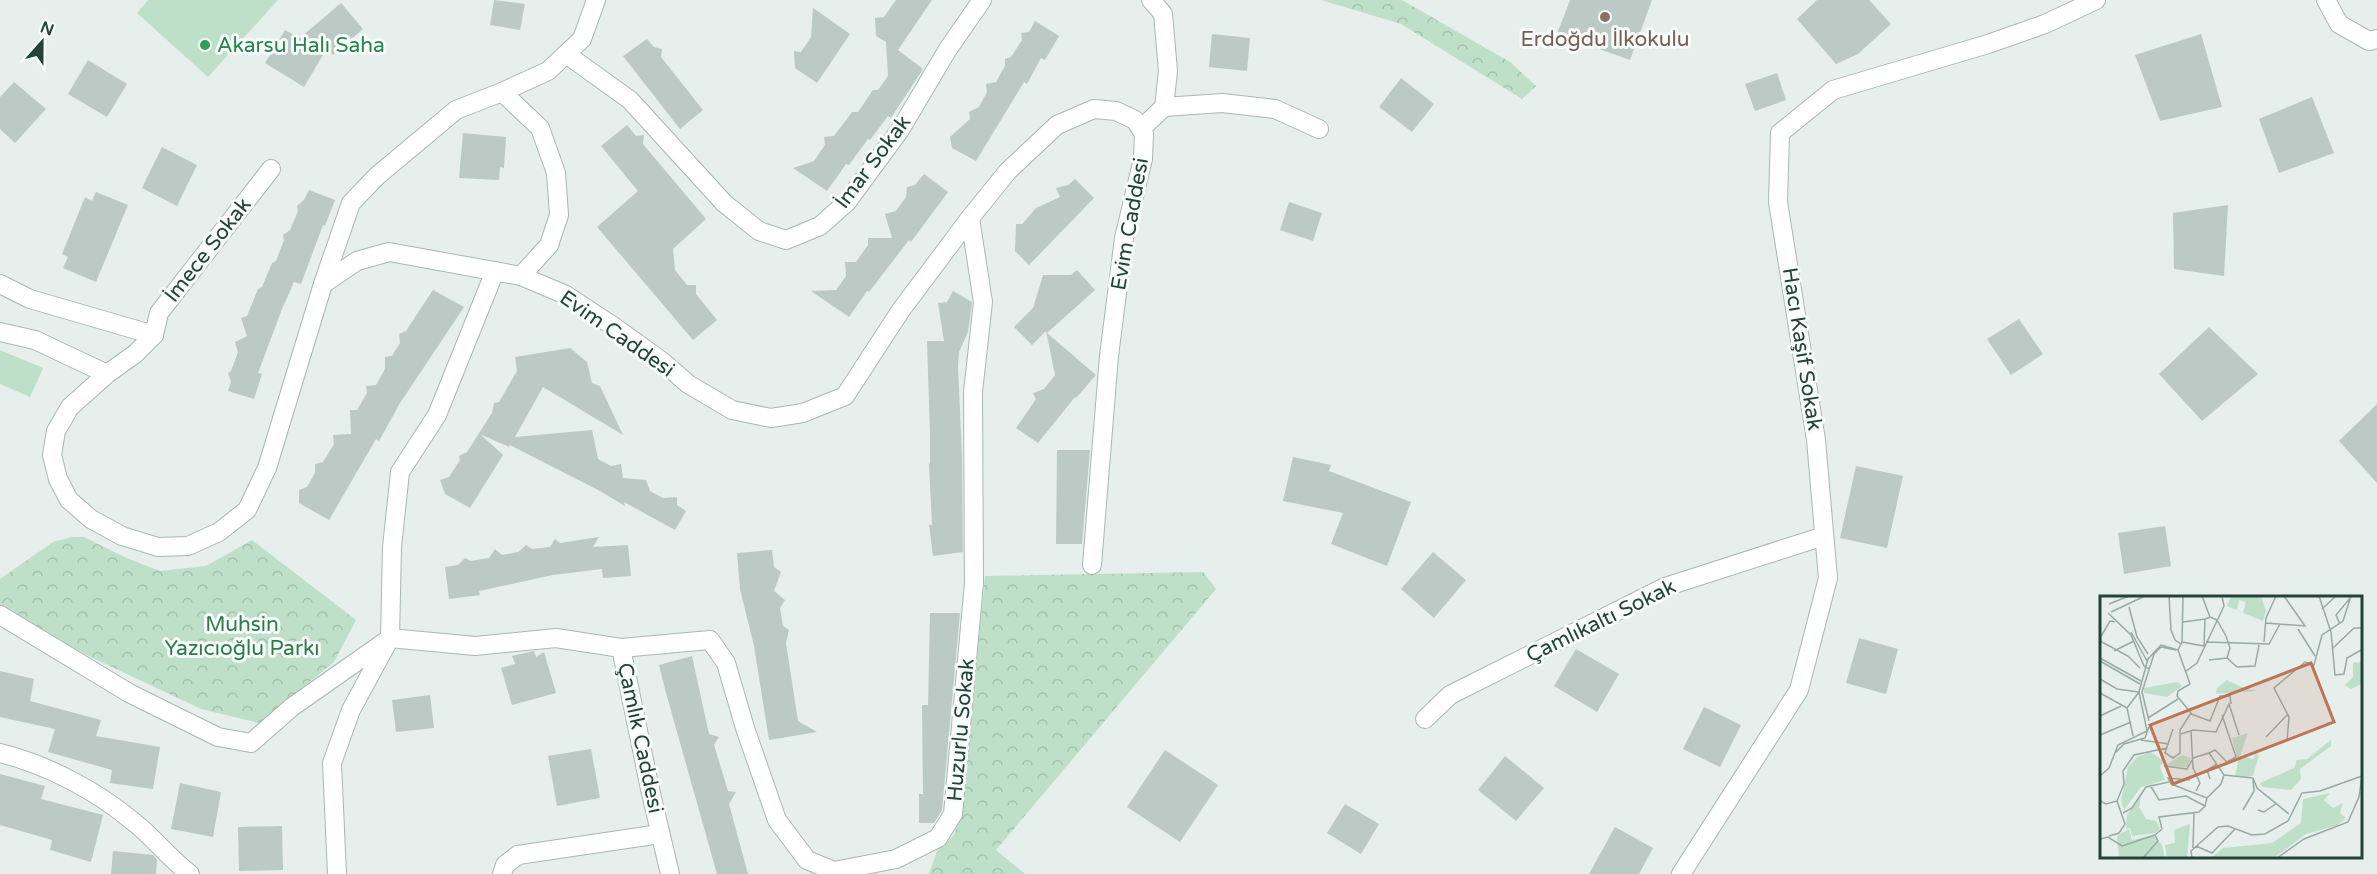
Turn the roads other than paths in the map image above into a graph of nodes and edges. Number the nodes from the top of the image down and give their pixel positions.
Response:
1 (596, 0) edge
2 (982, 0) edge
3 (1151, 0) edge
4 (2096, 0) edge
5 (2326, 0) edge
6 (2377, 39) edge
7 (566, 54) junction
8 (502, 92) junction
9 (1164, 106) junction
10 (1141, 129) junction
11 (1319, 129) dead end
12 (271, 169) dead end
13 (970, 218) junction
14 (495, 271) junction
15 (521, 276) junction
16 (0, 284) edge
17 (323, 284) junction
18 (0, 332) edge
19 (154, 335) junction
20 (107, 374) junction
21 (1824, 536) junction
22 (1092, 565) dead end
23 (0, 615) edge
24 (390, 638) junction
25 (621, 648) junction
26 (1425, 719) dead end
27 (0, 753) edge
28 (660, 834) junction
29 (190, 874) edge
30 (337, 874) edge
31 (502, 874) edge
32 (670, 874) edge
33 (1681, 874) edge

1 - 7 street
2 - 7 street, İmar Sokak
3 - 9 street
4 - 21 street, Hacı Kaşif Sokak
5 - 6 street
7 - 8 street
8 - 15 street
8 - 17 street
9 - 10 street
9 - 11 street
10 - 13 street, Evim Caddesi
10 - 22 street, Evim Caddesi
12 - 19 street, İmece Sokak
13 - 15 street, Evim Caddesi
13 - 25 street, Huzurlu Sokak
14 - 15 street, Evim Caddesi
14 - 17 street, Evim Caddesi
14 - 24 street
16 - 19 street
17 - 20 street
18 - 20 street
19 - 20 street
21 - 26 street, Çamlıkaltı Sokak
21 - 33 street, Hacı Kaşif Sokak
23 - 24 street
24 - 25 street, Çamlık Caddesi
24 - 30 street
25 - 28 street, Çamlık Caddesi
27 - 29 street
28 - 31 street
28 - 32 street, Çamlık Caddesi

